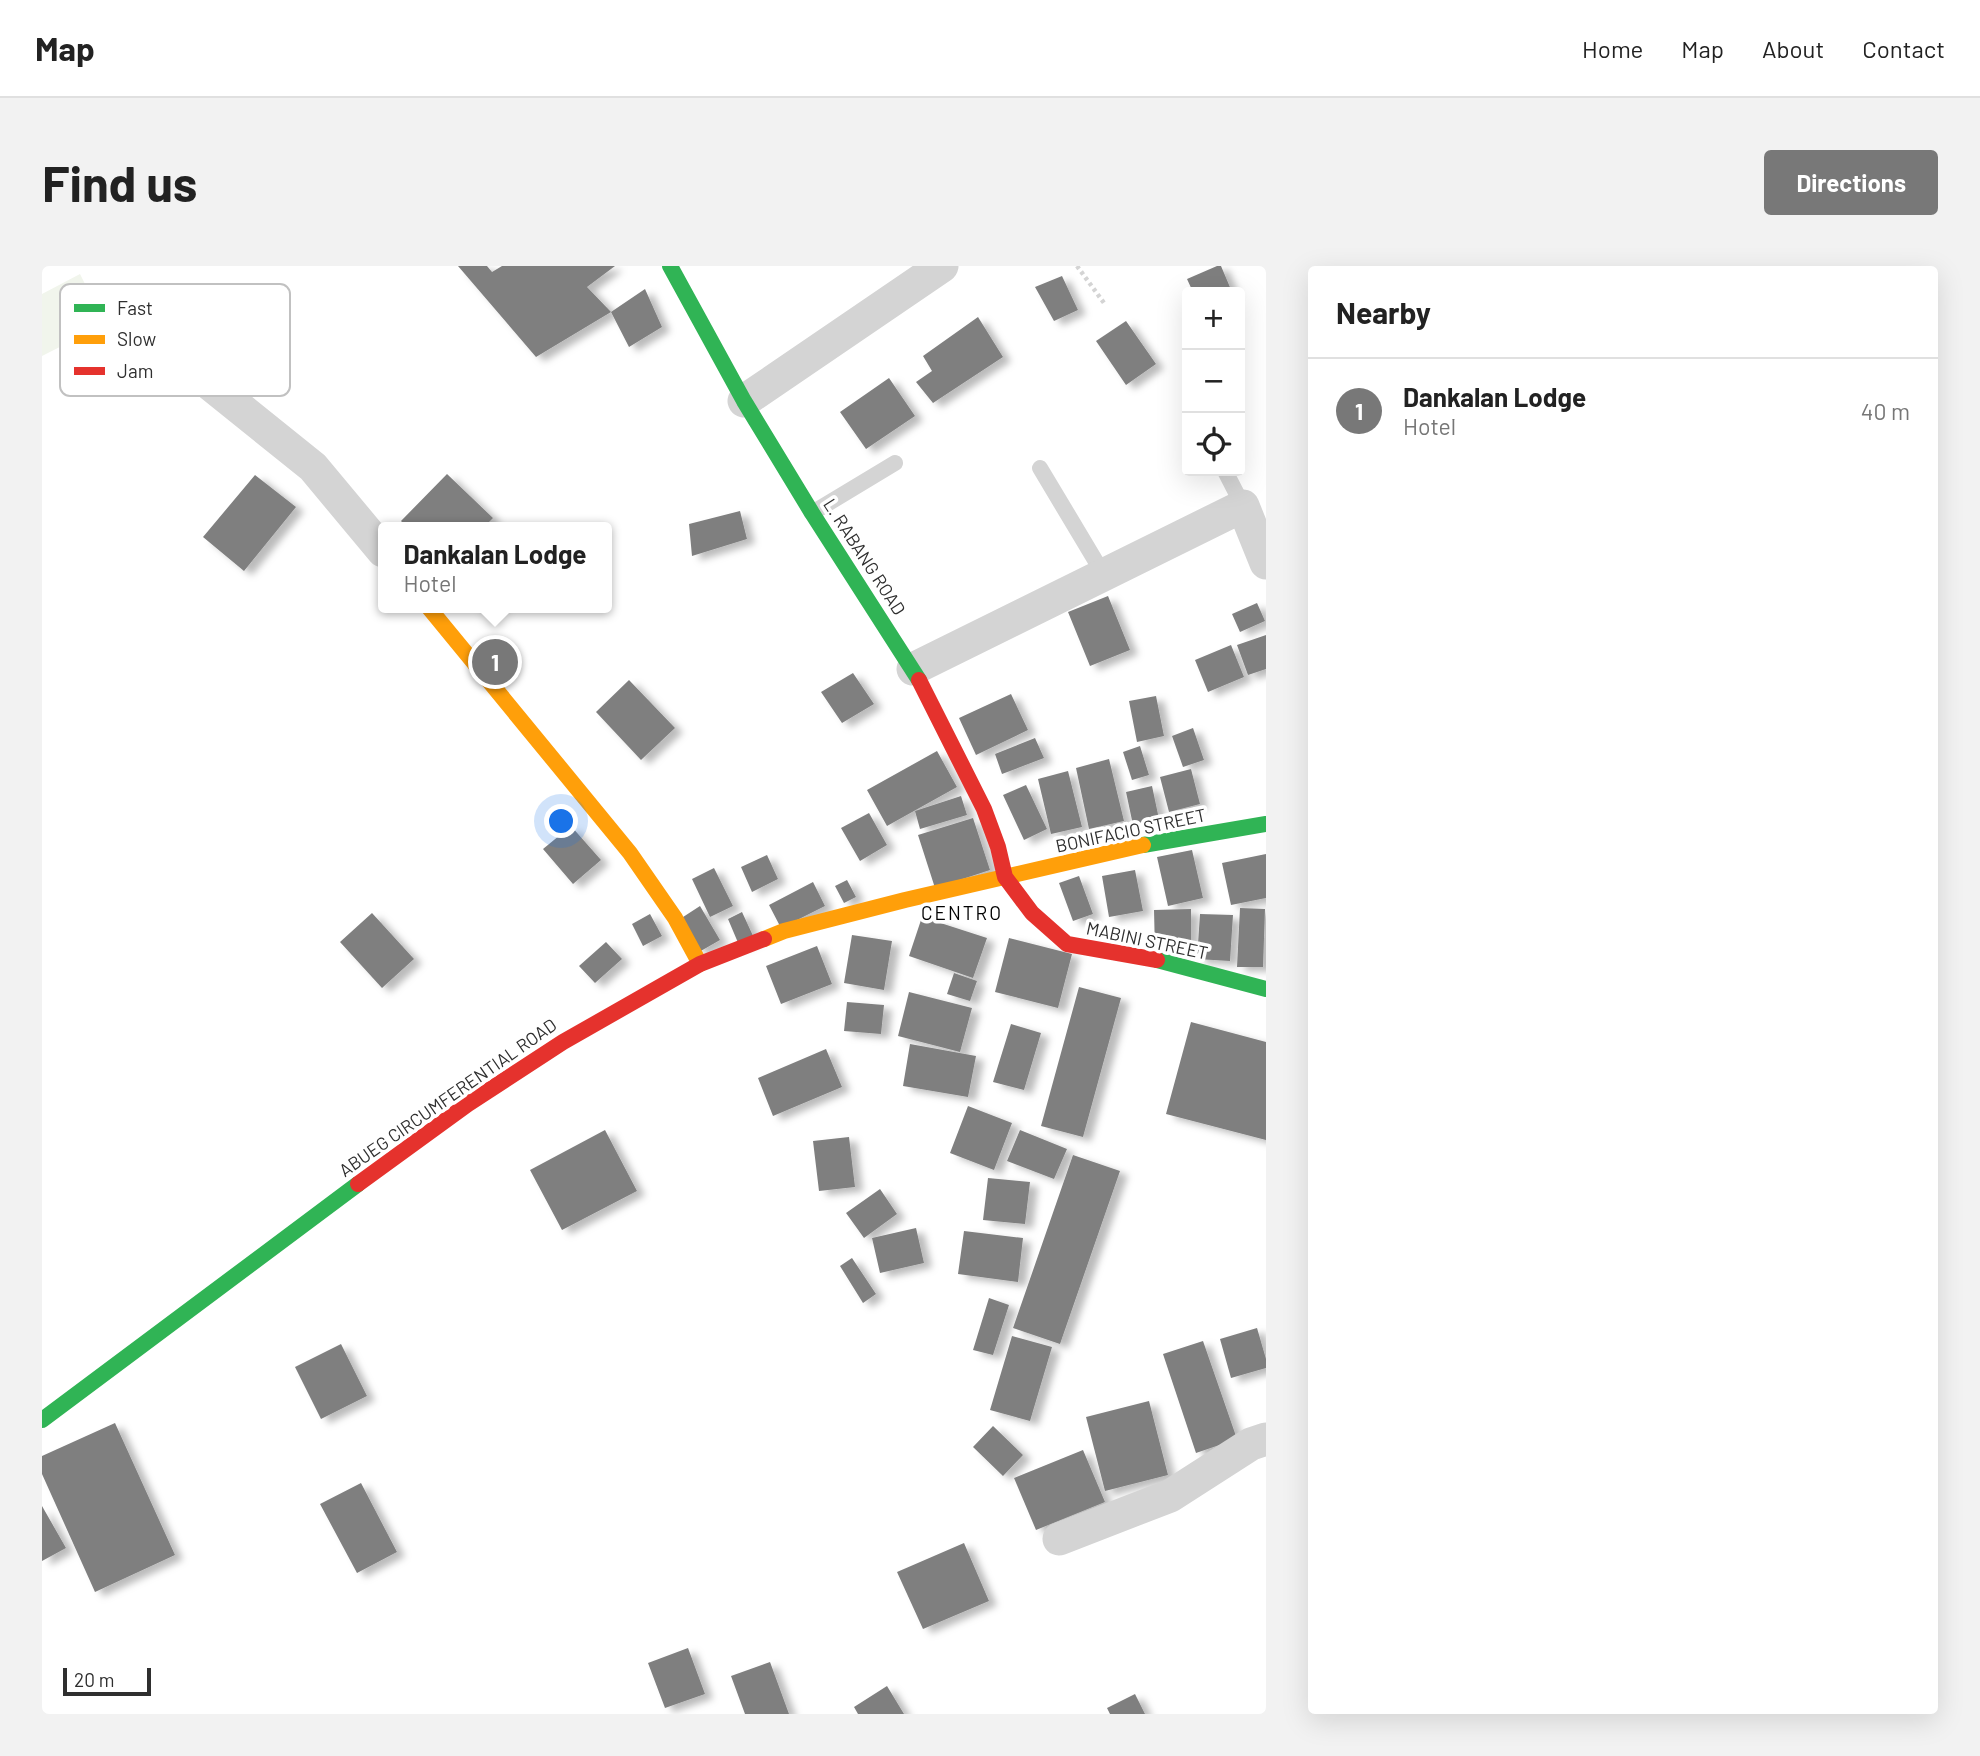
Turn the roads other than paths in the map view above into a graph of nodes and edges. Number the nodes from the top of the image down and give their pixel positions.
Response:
1 (670, 266) edge
2 (942, 266) edge
3 (225, 396) edge
4 (744, 401) junction
5 (895, 463) dead end
6 (1040, 468) dead end
7 (1228, 476) edge
8 (1243, 506) junction
9 (812, 513) junction
10 (378, 545) edge
11 (1266, 563) edge
12 (1104, 575) junction
13 (433, 613) edge
14 (913, 669) junction
15 (1266, 824) edge
16 (1005, 877) junction
17 (700, 964) junction
18 (1266, 989) edge
19 (42, 1420) edge
20 (1266, 1439) edge
21 (1059, 1539) dead end

1 - 4 street, L. RABANG ROAD
2 - 4 street
3 - 10 street
4 - 9 street, L. RABANG ROAD
5 - 9 lane
6 - 12 lane
7 - 8 lane
8 - 11 street
8 - 12 street
9 - 14 street, L. RABANG ROAD
12 - 14 street
13 - 17 street
14 - 16 street, L. RABANG ROAD
15 - 16 street, BONIFACIO STREET
16 - 17 street, ABUEG CIRCUMFERENTIAL ROAD
16 - 18 street, MABINI STREET
17 - 19 street, ABUEG CIRCUMFERENTIAL ROAD
20 - 21 street

